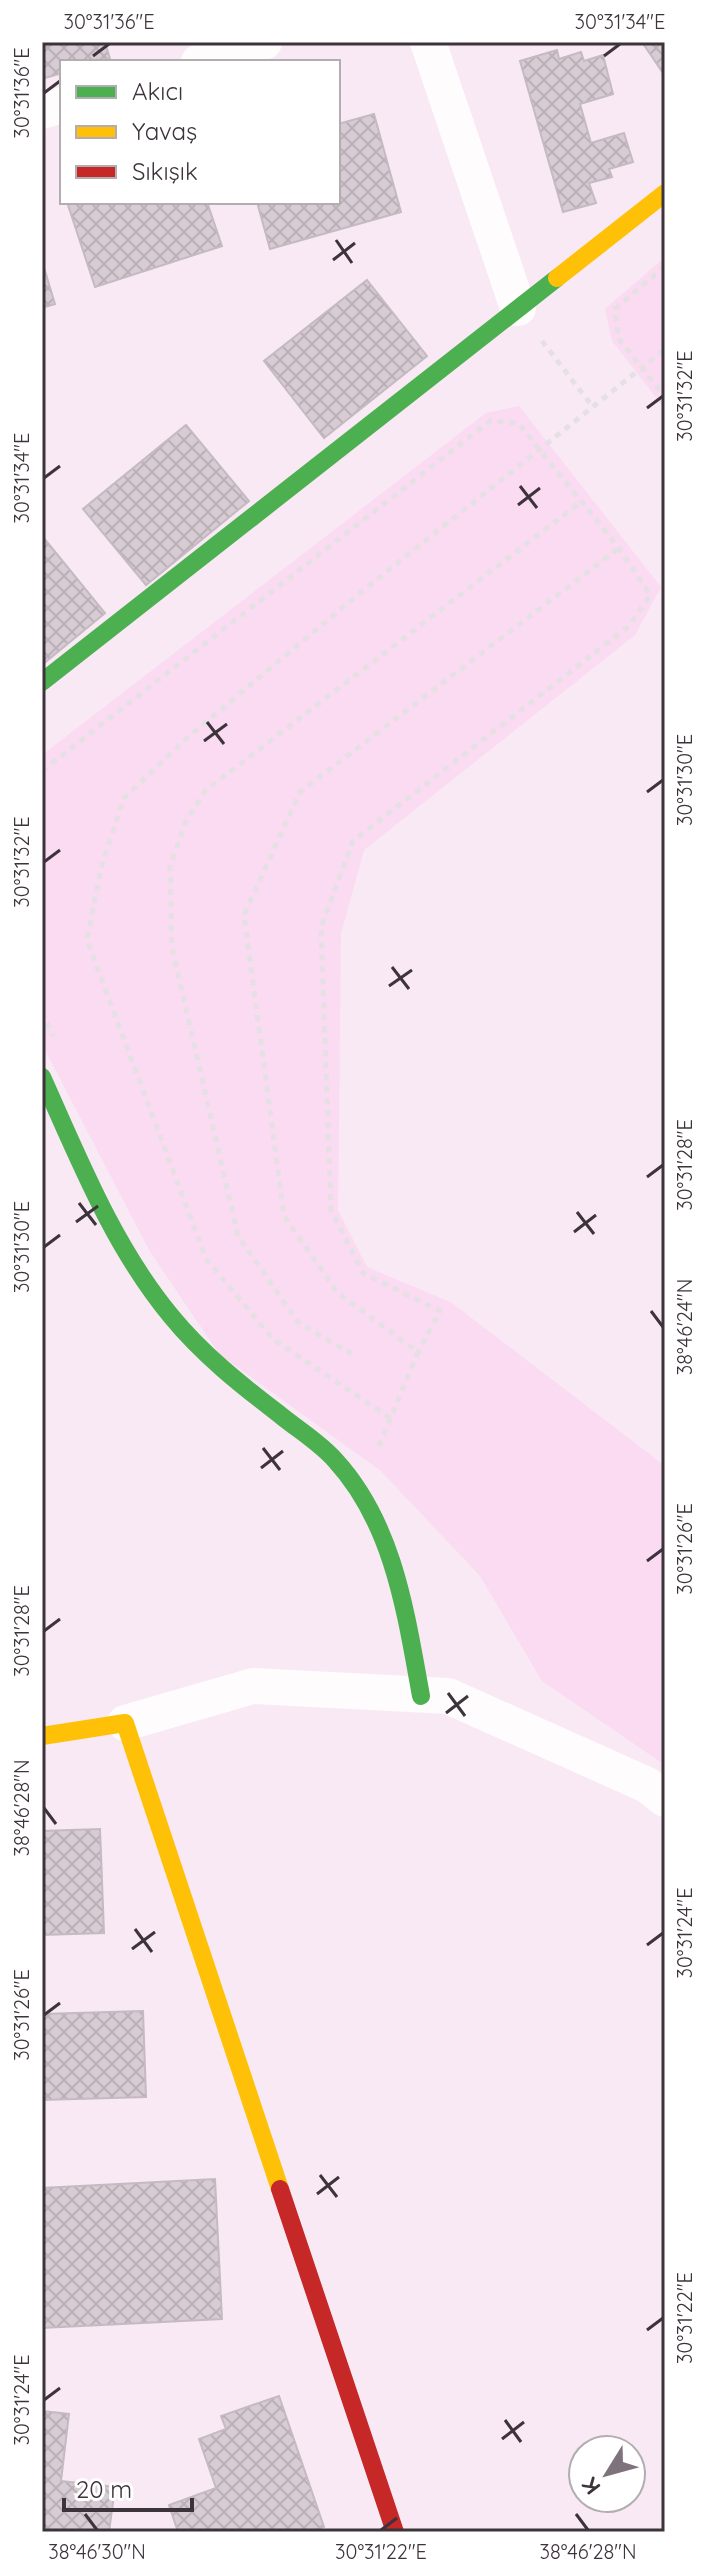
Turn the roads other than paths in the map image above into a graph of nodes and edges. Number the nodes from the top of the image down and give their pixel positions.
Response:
1 (264, 42) edge
2 (428, 42) edge
3 (206, 60) edge
4 (665, 193) edge
5 (518, 308) junction
6 (42, 682) edge
7 (42, 1077) edge
8 (421, 1696) junction
9 (125, 1723) junction
10 (42, 1736) edge
11 (665, 1799) edge
12 (395, 2532) edge

1 - 3 street
2 - 5 street
4 - 5 street
5 - 6 street
7 - 8 street
8 - 9 street
8 - 11 street
9 - 10 street
9 - 12 street

